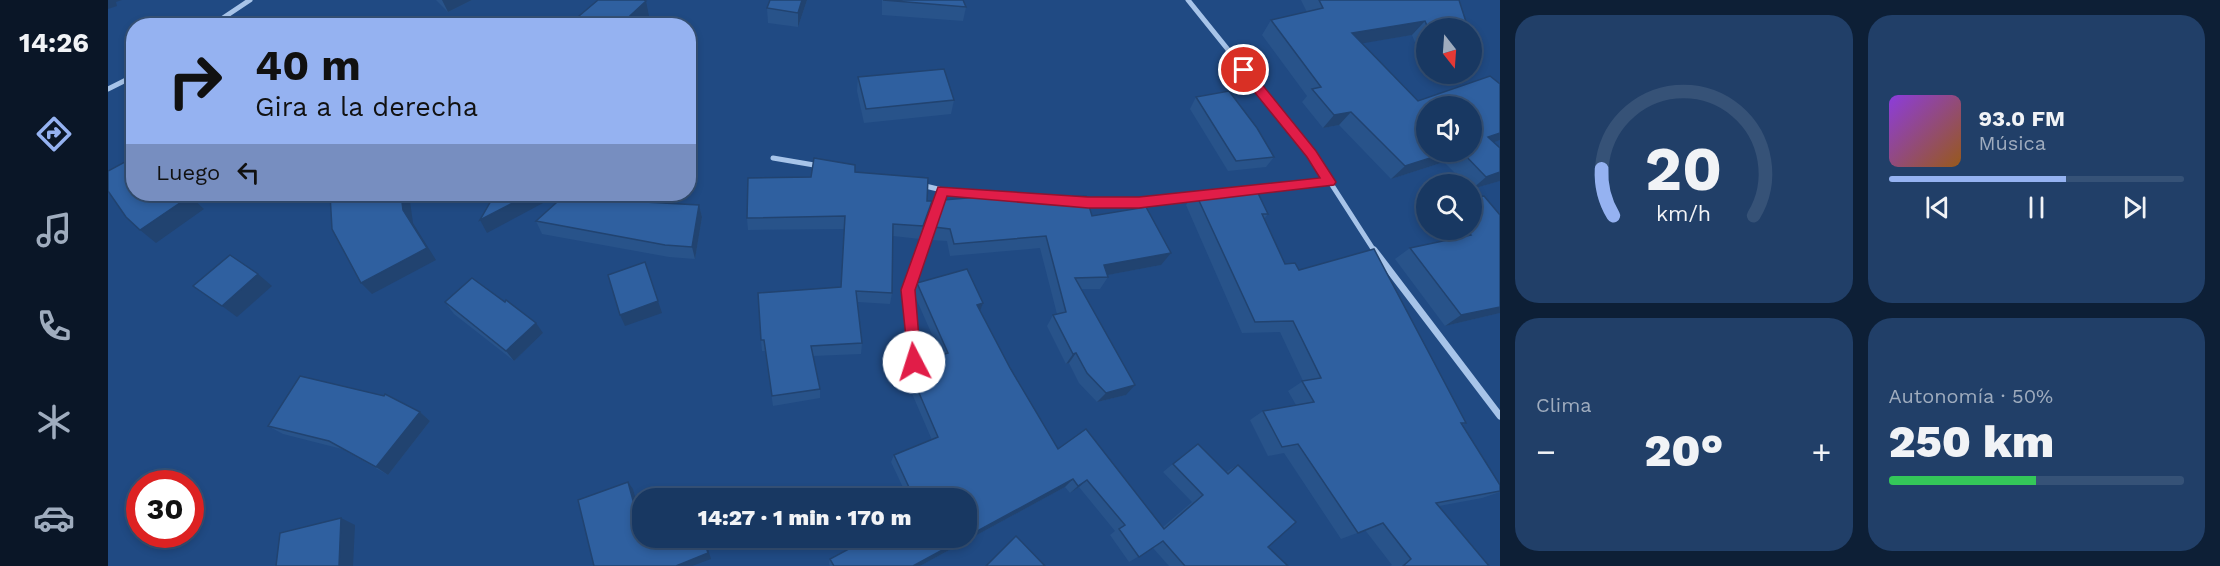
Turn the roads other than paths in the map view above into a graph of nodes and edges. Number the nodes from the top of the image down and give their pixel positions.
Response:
1 (250, 0) edge
2 (1188, 0) edge
3 (223, 18) edge
4 (126, 80) edge
5 (108, 89) edge
6 (773, 158) dead end
7 (829, 168) edge
8 (1329, 182) junction
9 (919, 185) edge
10 (942, 190) junction
11 (1248, 190) edge
12 (1201, 196) edge
13 (1066, 200) edge
14 (1077, 201) edge
15 (914, 362) edge
16 (1500, 416) edge

1 - 3 street
2 - 8 street
4 - 5 street
6 - 7 street
8 - 11 street
8 - 16 street
9 - 10 street
10 - 13 street
10 - 15 street
12 - 14 street

